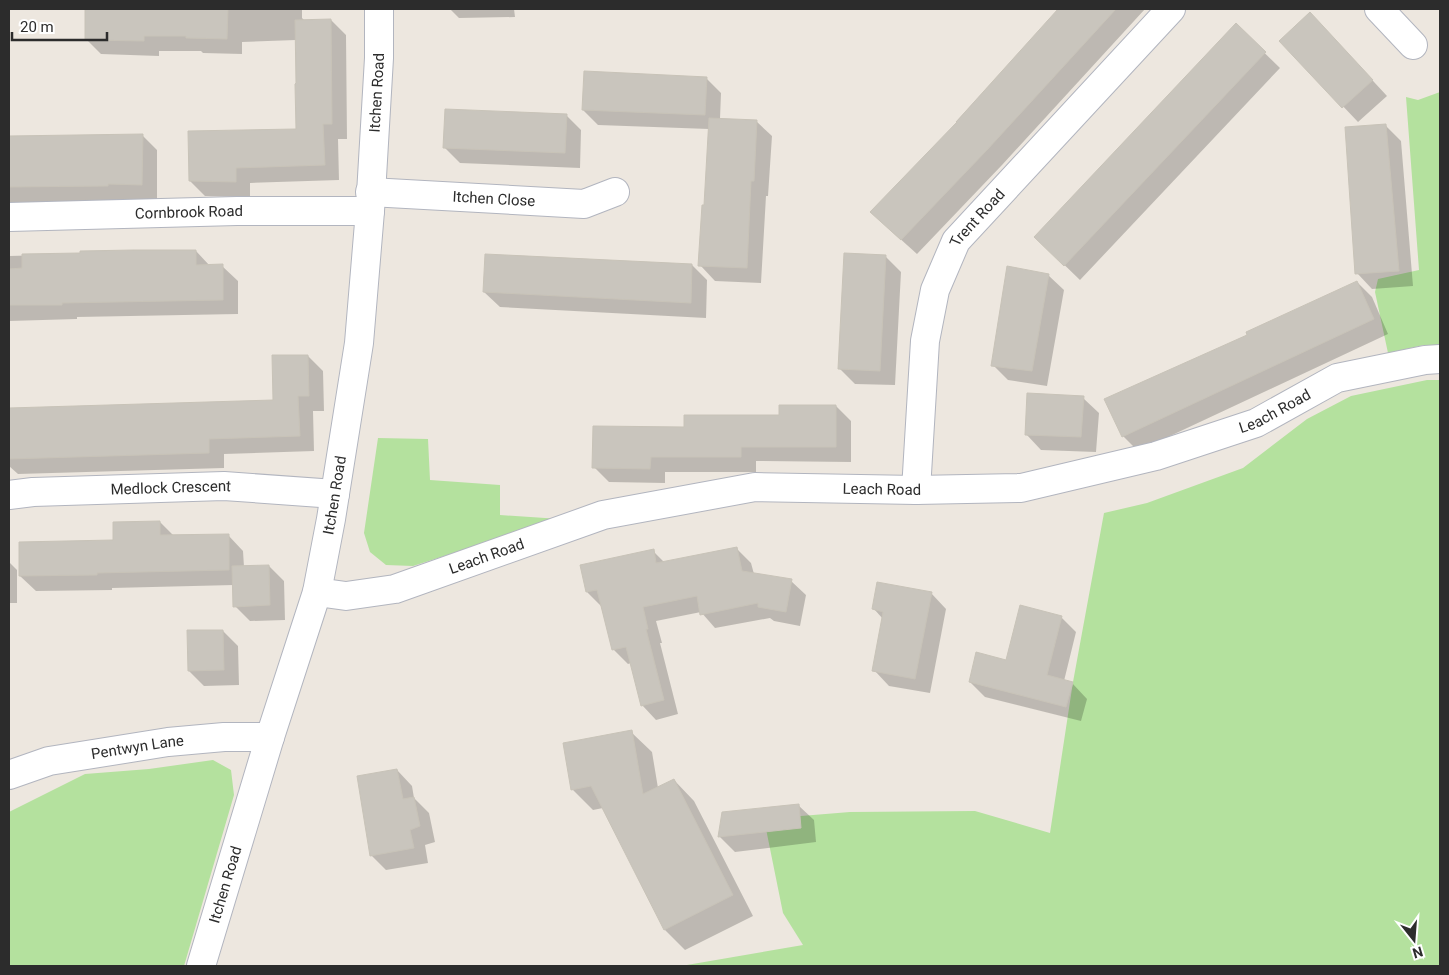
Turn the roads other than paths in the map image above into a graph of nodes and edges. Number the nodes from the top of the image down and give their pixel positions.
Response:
1 (379, 9) edge
2 (1171, 9) edge
3 (1379, 9) edge
4 (1413, 45) dead end
5 (615, 192) dead end
6 (370, 201) junction
7 (9, 217) edge
8 (1440, 359) edge
9 (916, 490) junction
10 (335, 494) junction
11 (9, 495) edge
12 (317, 592) junction
13 (270, 737) junction
14 (9, 775) edge
15 (201, 966) edge

1 - 6 street, Itchen Road
2 - 9 street, Trent Road
3 - 4 street
5 - 6 street, Itchen Close
6 - 7 street, Cornbrook Road
6 - 10 street, Itchen Road
8 - 9 street, Leach Road
9 - 12 street, Leach Road
10 - 11 street, Medlock Crescent
10 - 12 street, Itchen Road
12 - 13 street, Itchen Road
13 - 14 street, Pentwyn Lane
13 - 15 street, Itchen Road

